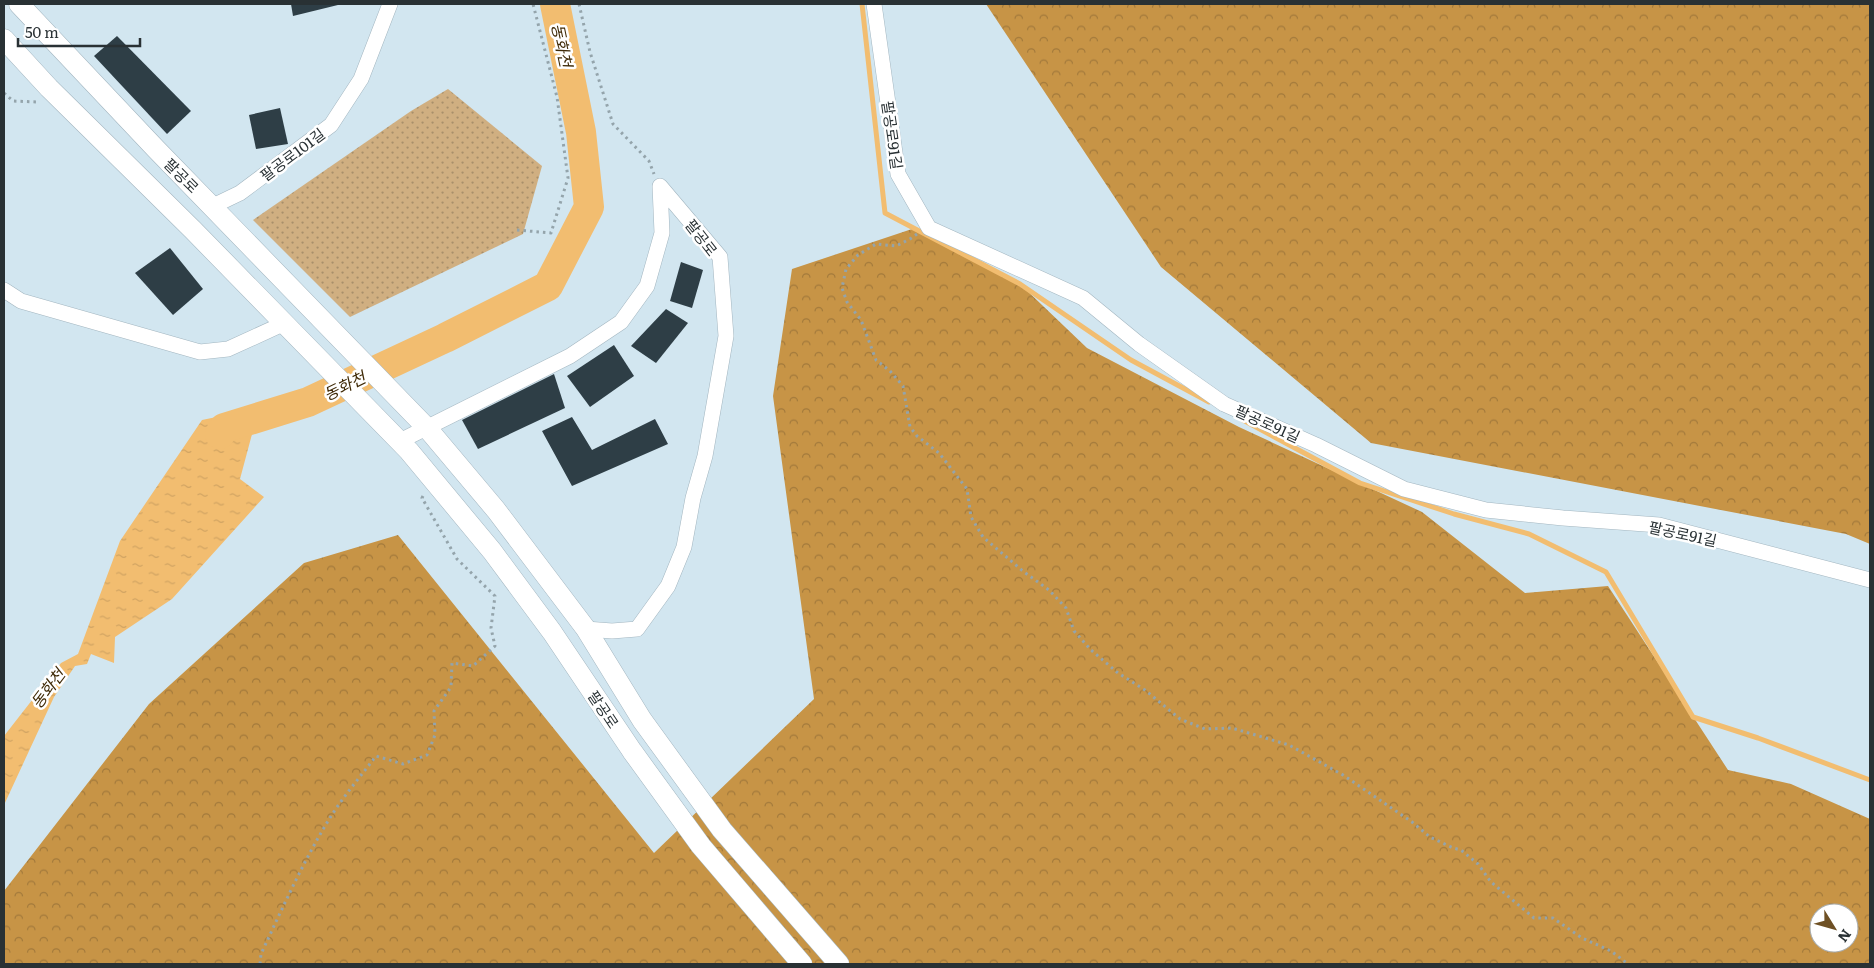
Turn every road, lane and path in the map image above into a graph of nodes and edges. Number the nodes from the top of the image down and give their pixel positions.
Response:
1 (19, 4) edge
2 (390, 4) edge
3 (533, 4) edge
4 (579, 4) edge
5 (874, 4) edge
6 (4, 39) edge
7 (4, 93) edge
8 (60, 100) junction
9 (660, 186) junction
10 (213, 206) junction
11 (517, 230) dead end
12 (910, 240) dead end
13 (4, 290) edge
14 (284, 322) junction
15 (426, 428) junction
16 (400, 441) junction
17 (425, 491) dead end
18 (1870, 580) edge
19 (586, 629) junction
20 (260, 964) edge
21 (802, 964) edge
22 (839, 964) edge
23 (1628, 964) edge

1 - 10 main road, 팔공로
2 - 10 street, 팔공로101길
3 - 11 path
4 - 9 path
5 - 18 street, 팔공로91길
6 - 8 main road, 팔공로
7 - 8 path
8 - 14 main road, 팔공로
9 - 15 street, 팔공로
9 - 19 street, 팔공로
10 - 15 main road, 팔공로
12 - 23 path
13 - 14 street
14 - 16 main road, 팔공로
15 - 16 street
15 - 19 main road, 팔공로
16 - 21 main road, 팔공로
17 - 20 path
19 - 22 main road, 팔공로

